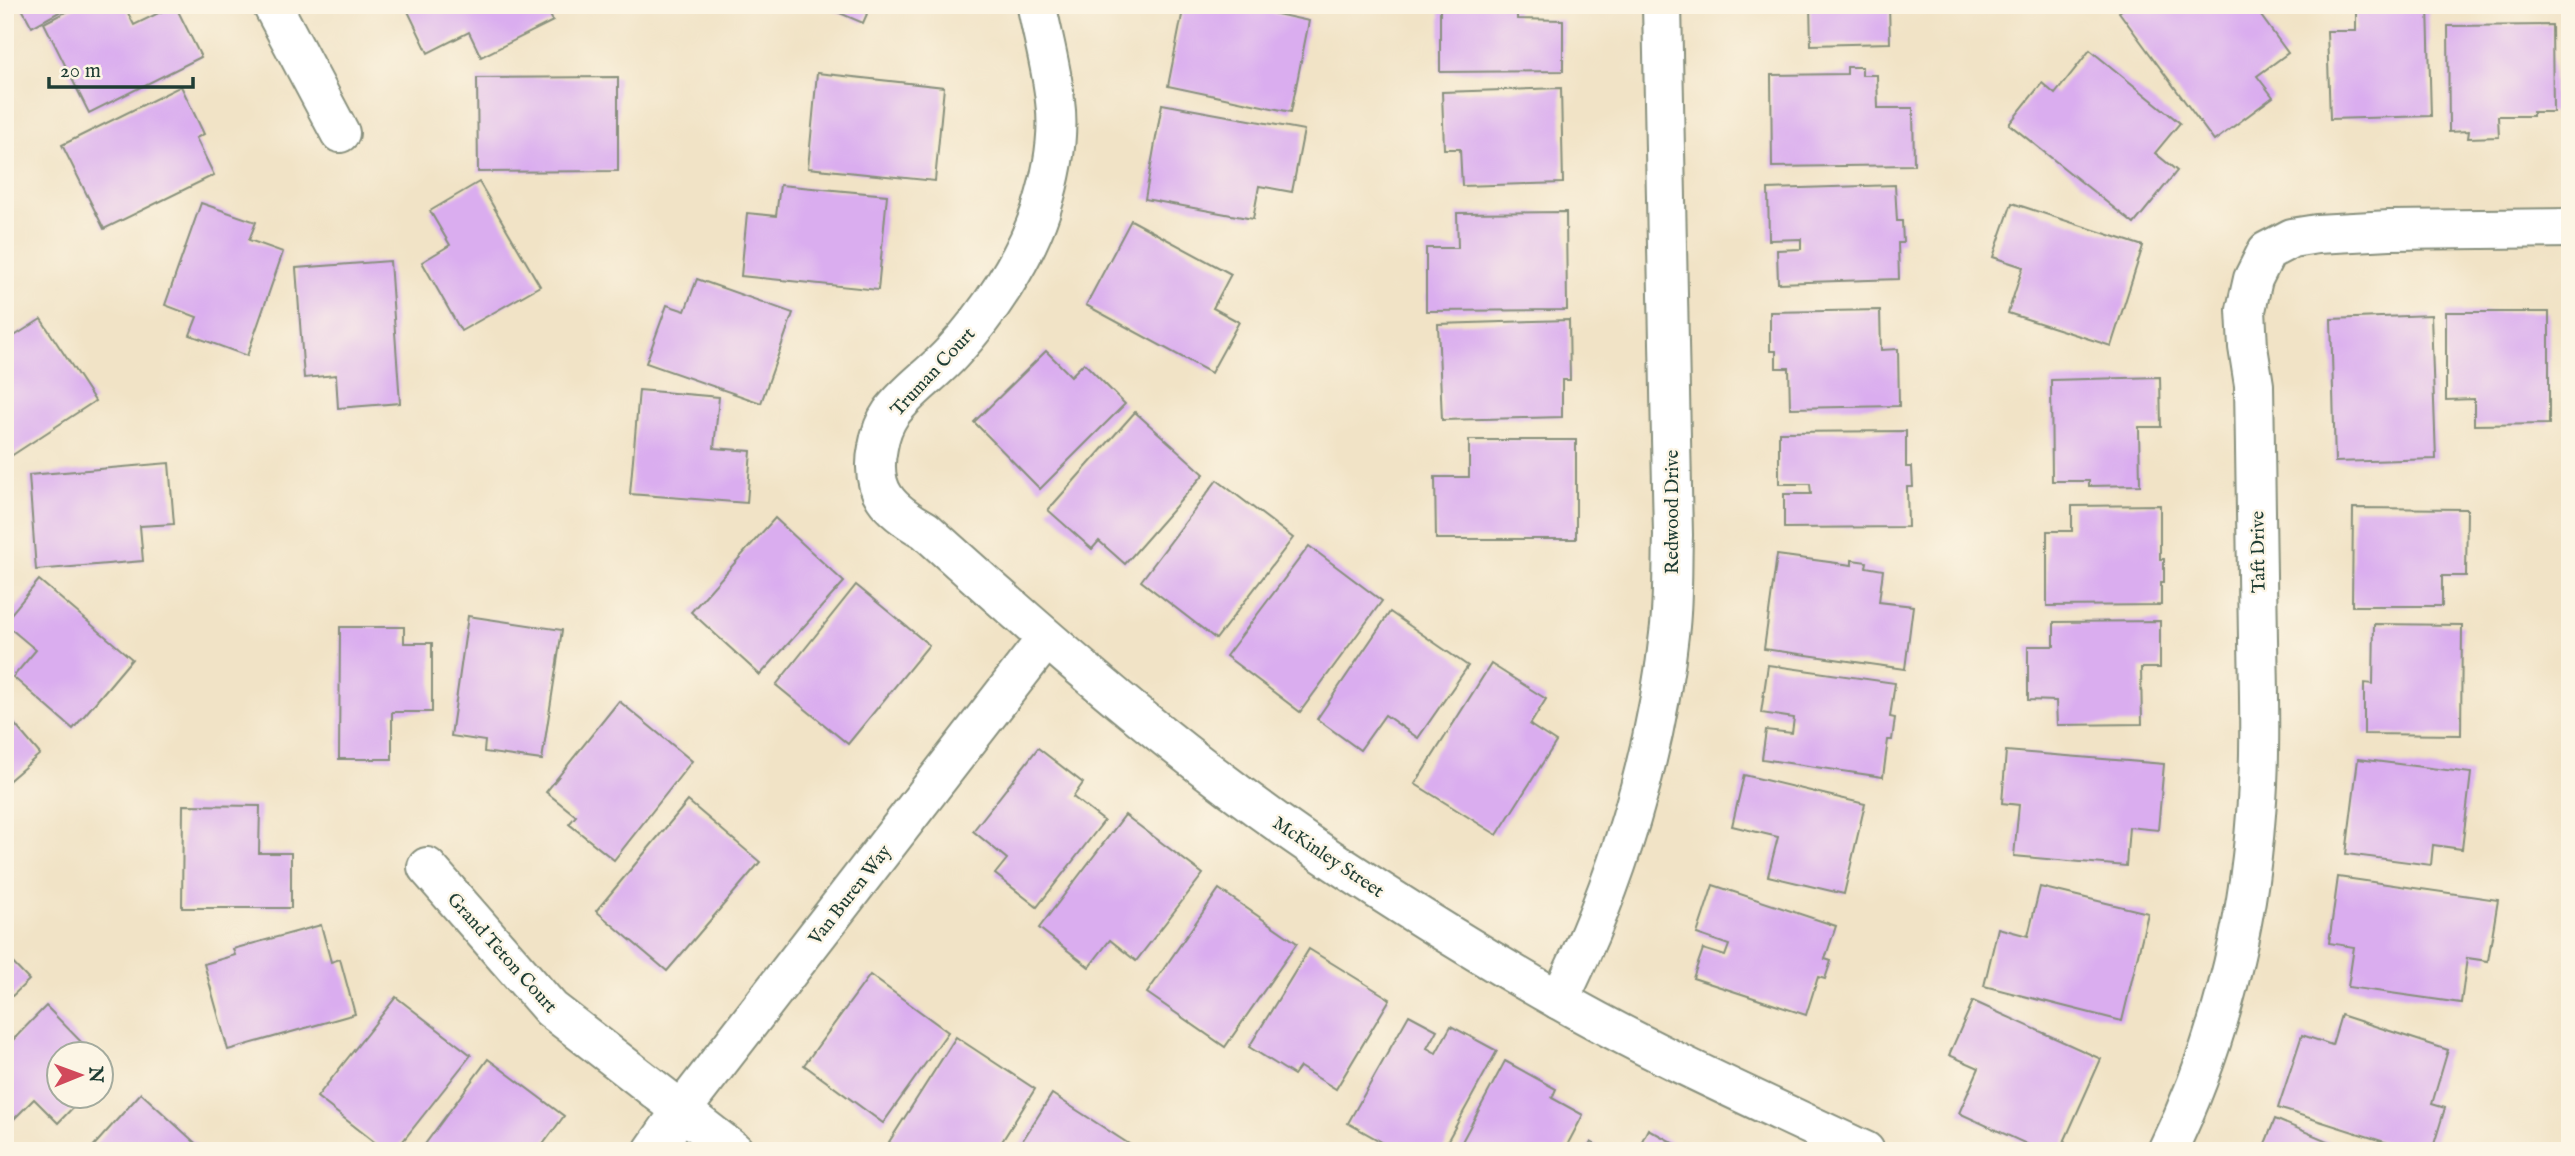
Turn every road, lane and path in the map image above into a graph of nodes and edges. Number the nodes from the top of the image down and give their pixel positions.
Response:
1 (272, 5) edge
2 (1662, 5) edge
3 (1037, 7) edge
4 (340, 133) dead end
5 (2570, 228) edge
6 (875, 459) joint
7 (1046, 639) junction
8 (427, 867) dead end
9 (1559, 1000) junction
10 (681, 1111) junction
11 (653, 1151) edge
12 (734, 1151) edge
13 (1865, 1151) edge
14 (2167, 1151) edge

1 - 4 street
2 - 9 street, Redwood Drive
3 - 6 street, Truman Court
5 - 14 street, Taft Drive
6 - 7 street, McKinley Street
7 - 9 street, McKinley Street
7 - 10 street, Van Buren Way
8 - 10 street, Grand Teton Court
9 - 13 street, McKinley Street
10 - 11 street, Van Buren Way
10 - 12 street, Grand Teton Court

